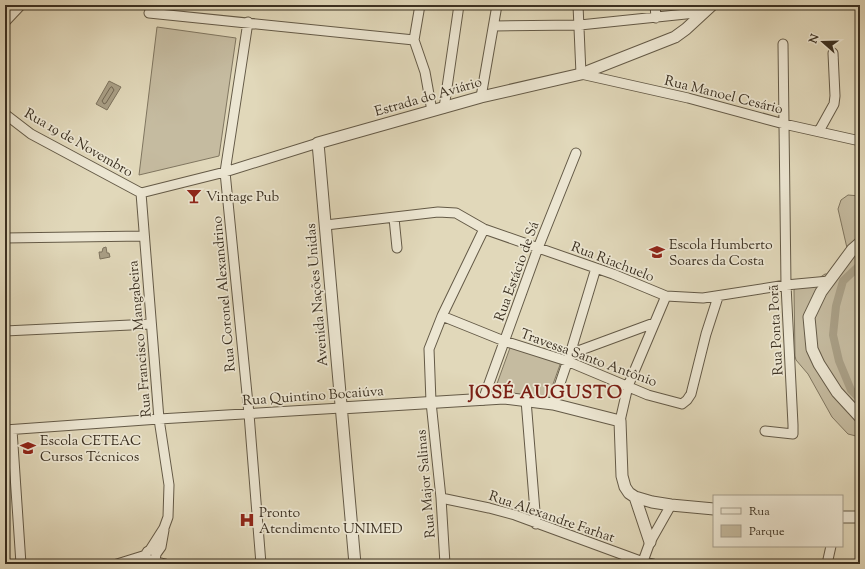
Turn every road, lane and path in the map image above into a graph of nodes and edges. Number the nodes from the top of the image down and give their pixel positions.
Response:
1 (22, 5) edge
2 (420, 5) edge
3 (459, 5) edge
4 (497, 5) edge
5 (578, 5) edge
6 (655, 5) edge
7 (708, 9) edge
8 (149, 13) dead end
9 (656, 18) junction
10 (5, 22) edge
11 (248, 22) junction
12 (580, 25) junction
13 (494, 26) junction
14 (414, 40) junction
15 (783, 44) dead end
16 (833, 53) dead end
17 (581, 74) junction
18 (481, 97) junction
19 (444, 108) junction
20 (432, 111) junction
21 (5, 114) edge
22 (784, 124) junction
23 (819, 131) junction
24 (860, 141) edge
25 (318, 143) junction
26 (576, 153) dead end
27 (226, 172) junction
28 (140, 193) junction
29 (394, 218) junction
30 (326, 225) junction
31 (484, 229) junction
32 (144, 236) junction
33 (5, 238) edge
34 (860, 243) edge
35 (397, 248) dead end
36 (538, 248) junction
37 (596, 268) junction
38 (829, 280) junction
39 (786, 285) junction
40 (666, 296) junction
41 (718, 297) junction
42 (442, 316) junction
43 (654, 323) junction
44 (151, 324) junction
45 (5, 331) edge
46 (504, 341) junction
47 (569, 358) junction
48 (628, 386) junction
49 (483, 400) junction
50 (526, 400) junction
51 (431, 402) junction
52 (553, 404) junction
53 (341, 408) junction
54 (248, 414) junction
55 (860, 417) edge
56 (159, 419) junction
57 (620, 421) junction
58 (8, 430) edge
59 (765, 431) dead end
60 (635, 497) junction
61 (441, 498) junction
62 (671, 505) junction
63 (713, 509) edge
64 (843, 517) edge
65 (860, 517) edge
66 (536, 524) junction
67 (650, 542) junction
68 (830, 547) edge
69 (151, 556) junction
70 (642, 563) edge
71 (21, 564) edge
72 (117, 564) edge
73 (166, 564) edge
74 (261, 564) edge
75 (355, 564) edge
76 (445, 564) edge
77 (653, 564) edge
78 (827, 564) edge

1 - 10 street
2 - 14 street
3 - 19 street
4 - 13 street
5 - 12 street
6 - 9 street
7 - 9 street
7 - 17 street, Estrada do Aviário
8 - 11 street
9 - 12 street
11 - 14 street
11 - 27 street, Rua Coronel Alexandrino
12 - 13 street
12 - 17 street
13 - 18 street
14 - 20 street
15 - 22 street, Rua Ponta Porã
16 - 23 street
17 - 18 street, Estrada do Aviário
17 - 22 street, Rua Manoel Cesário
18 - 19 street, Estrada do Aviário
19 - 20 street, Estrada do Aviário
20 - 25 street, Estrada do Aviário
21 - 28 street, Rua 19 de Novembro
22 - 23 street, Rua Manoel Cesário
22 - 39 street, Rua Ponta Porã
23 - 24 street, Rua Manoel Cesário
25 - 27 street, Estrada do Aviário
25 - 30 street, Avenida Nações Unidas
26 - 36 street, Rua Estácio de Sá
27 - 28 street, Estrada do Aviário
27 - 54 street, Rua Coronel Alexandrino
28 - 32 street, Rua Francisco Mangabeira
29 - 30 street, Rua Riachuelo
29 - 31 street, Rua Riachuelo
29 - 35 street
30 - 53 street, Avenida Nações Unidas
31 - 36 street, Rua Riachuelo
31 - 42 street, Rua Major Salinas
32 - 33 street
32 - 44 street, Rua Francisco Mangabeira
34 - 38 street
36 - 37 street, Rua Riachuelo
36 - 46 street, Rua Estácio de Sá
37 - 40 street, Rua Riachuelo
37 - 47 street
38 - 39 street, Rua Riachuelo
38 - 55 street
39 - 41 street, Rua Riachuelo
39 - 59 street, Rua Ponta Porã
40 - 41 street, Rua Riachuelo
40 - 43 street
41 - 48 street, Travessa Santo Antônio
42 - 46 street, Travessa Santo Antônio
42 - 51 street, Rua Major Salinas
43 - 47 street
43 - 48 street
44 - 45 street
44 - 56 street, Rua Francisco Mangabeira
46 - 47 street, Travessa Santo Antônio
46 - 49 street, Rua Estácio de Sá
47 - 48 street, Travessa Santo Antônio
47 - 52 street
48 - 57 street
49 - 50 street, Rua Quintino Bocaiúva
49 - 51 street, Rua Quintino Bocaiúva
50 - 52 street, Rua Quintino Bocaiúva
50 - 66 street
51 - 53 street, Rua Quintino Bocaiúva
51 - 61 street, Rua Major Salinas
52 - 57 street, Rua Quintino Bocaiúva
53 - 54 street, Rua Quintino Bocaiúva
53 - 75 street, Avenida Nações Unidas
54 - 56 street, Rua Quintino Bocaiúva
54 - 74 street, Rua Coronel Alexandrino
56 - 58 street, Rua Quintino Bocaiúva
56 - 69 street, Rua Francisco Mangabeira
57 - 60 street
58 - 71 street
60 - 62 street
60 - 67 street
61 - 66 street, Rua Alexandre Farhat
61 - 76 street, Rua Major Salinas
62 - 63 street
62 - 67 street
64 - 65 street
66 - 70 street, Rua Alexandre Farhat
67 - 70 street
68 - 78 street
69 - 72 street
69 - 73 street
70 - 77 street, Rua Alexandre Farhat

